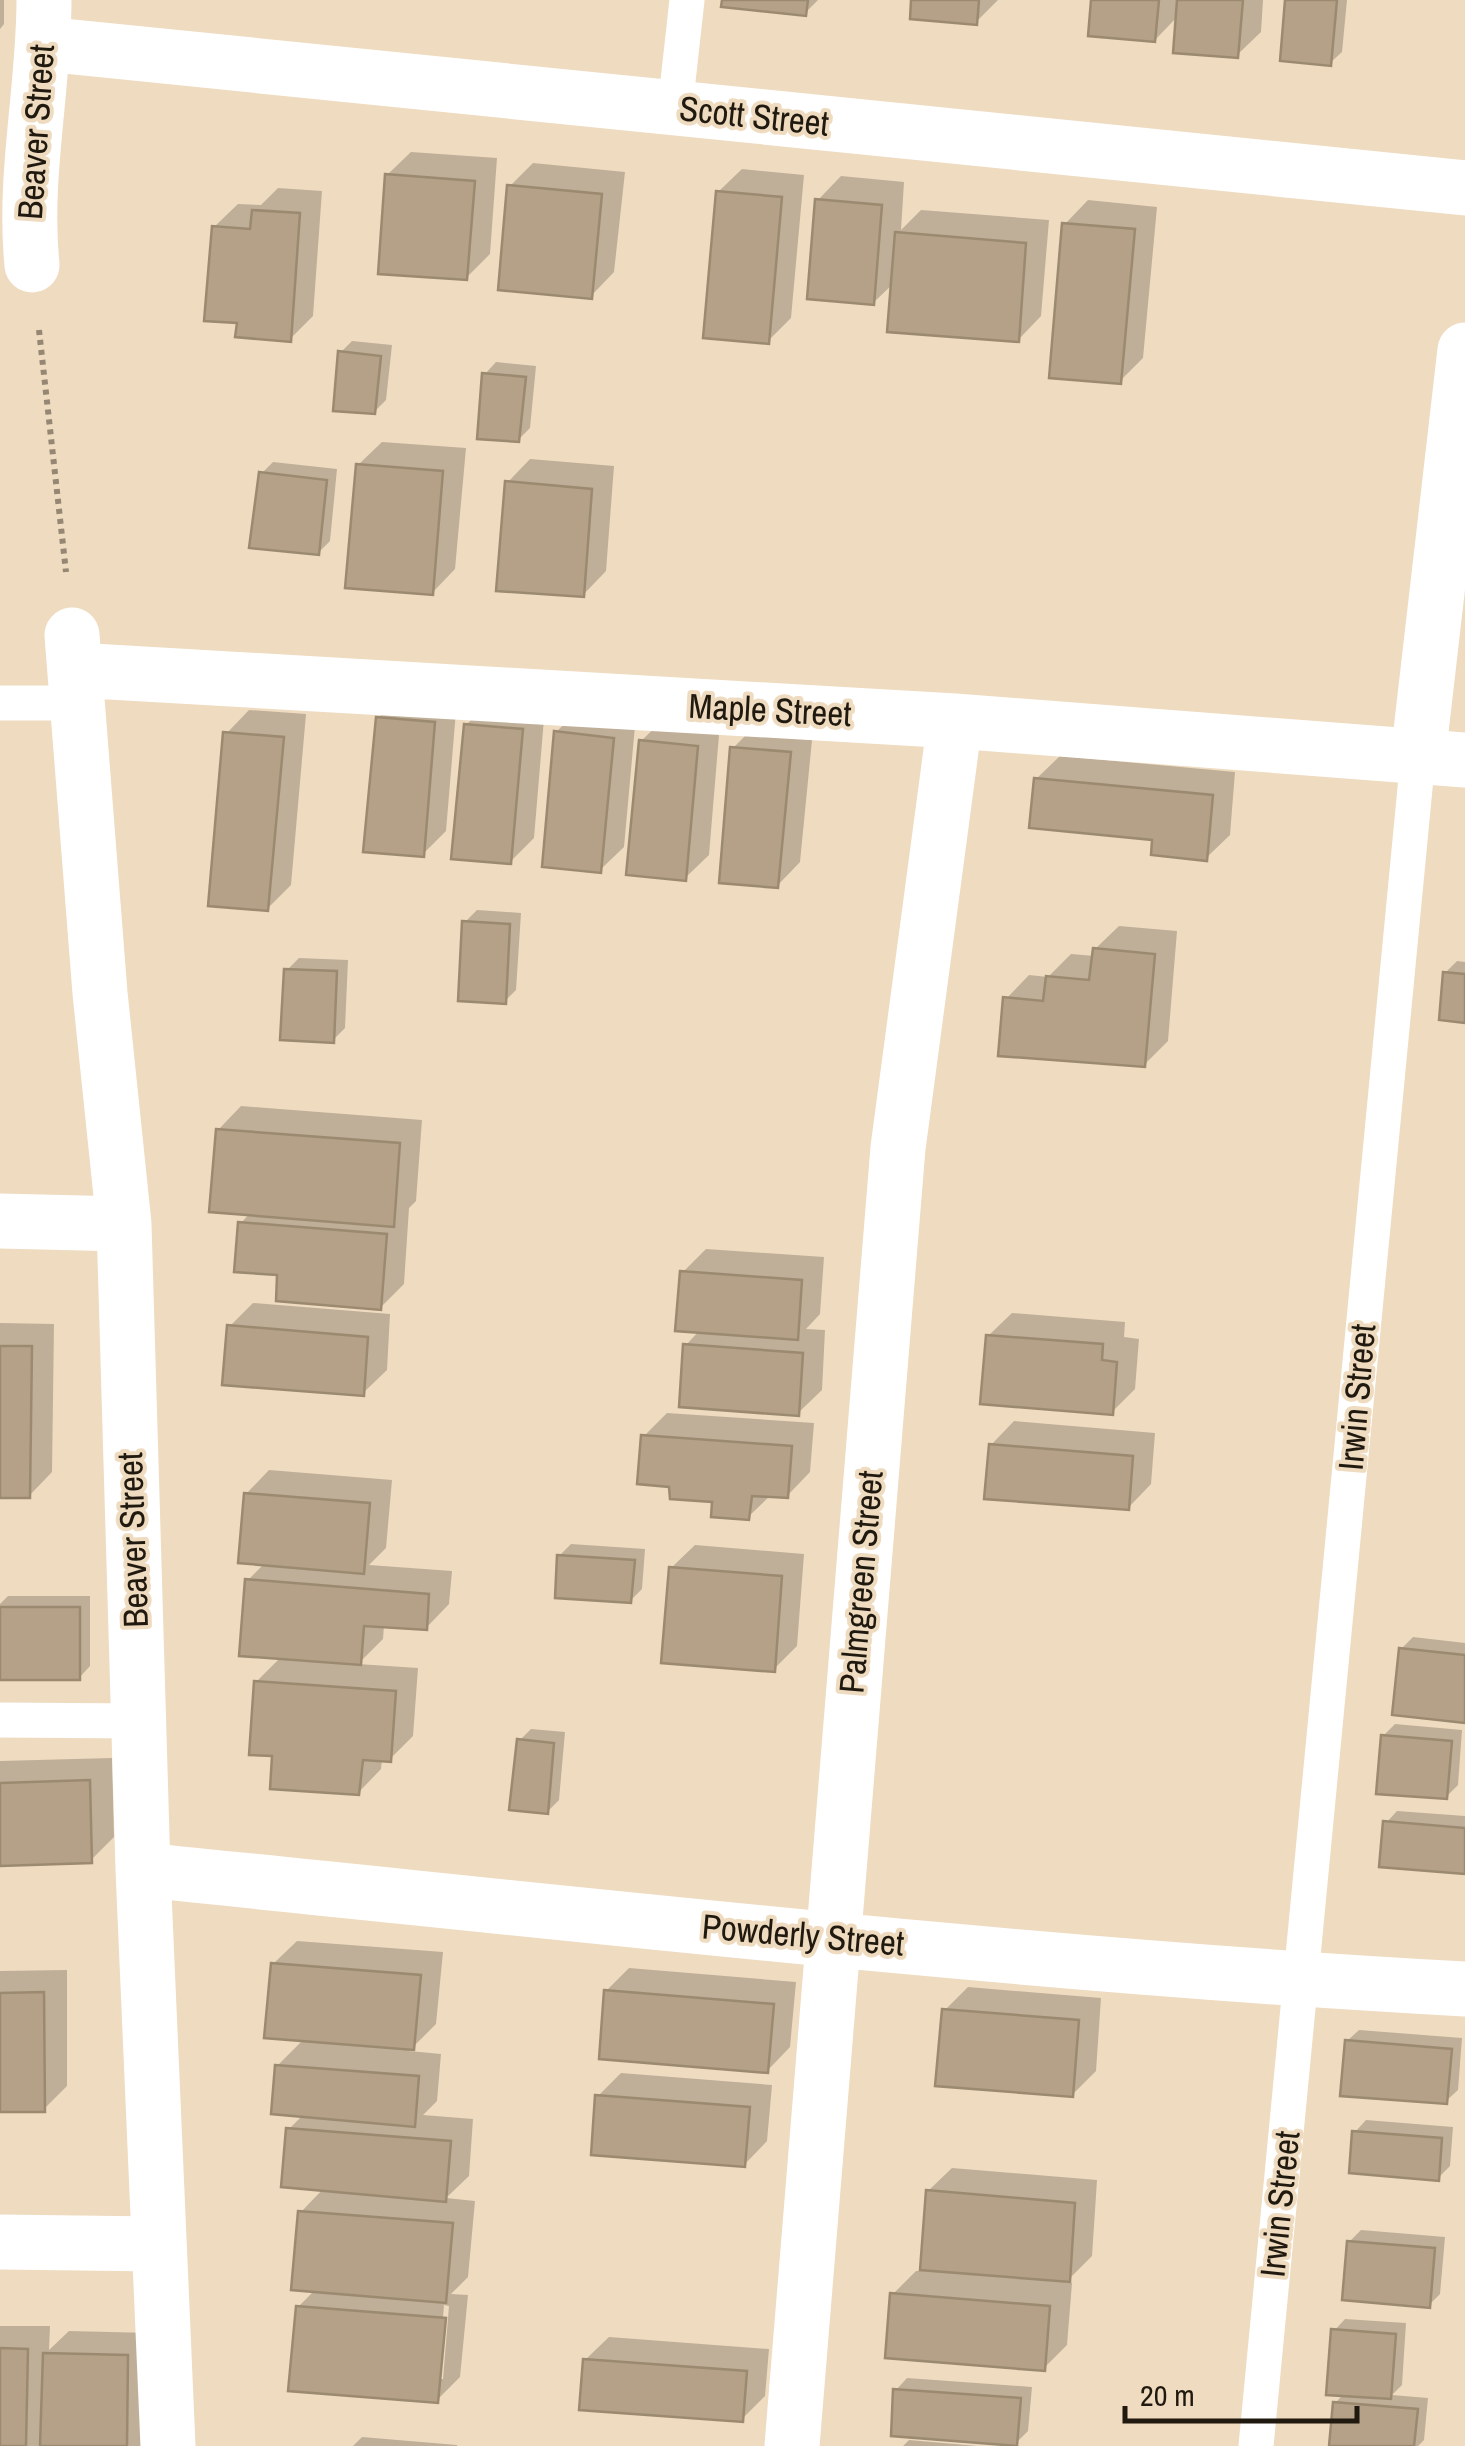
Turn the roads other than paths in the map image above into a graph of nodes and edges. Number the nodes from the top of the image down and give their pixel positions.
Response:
1 (686, 0) edge
2 (44, 22) edge
3 (675, 108) junction
4 (1465, 188) edge
5 (20, 231) edge
6 (1465, 350) edge
7 (75, 669) junction
8 (0, 703) edge
9 (956, 721) junction
10 (1442, 758) edge
11 (0, 1220) edge
12 (124, 1224) junction
13 (0, 1720) edge
14 (139, 1720) junction
15 (143, 1870) junction
16 (831, 1938) junction
17 (1302, 1980) junction
18 (1465, 1989) edge
19 (0, 2242) edge
20 (157, 2244) junction
21 (168, 2446) edge
22 (792, 2446) edge
23 (1256, 2446) edge

1 - 3 lane
2 - 3 street, Scott Street
2 - 5 street, Beaver Street
3 - 4 street, Scott Street
6 - 10 street, Irwin Street
7 - 8 lane
7 - 9 street, Maple Street
7 - 12 street, Beaver Street
9 - 10 street, Maple Street
9 - 16 street, Palmgreen Street
10 - 17 lane, Irwin Street
11 - 12 street
12 - 14 street, Beaver Street
13 - 14 lane
14 - 15 street, Beaver Street
15 - 16 street, Powderly Street
15 - 20 street, Beaver Street
16 - 17 street, Powderly Street
16 - 22 street, Palmgreen Street
17 - 18 street, Powderly Street
17 - 23 lane, Irwin Street
19 - 20 street
20 - 21 street, Beaver Street

